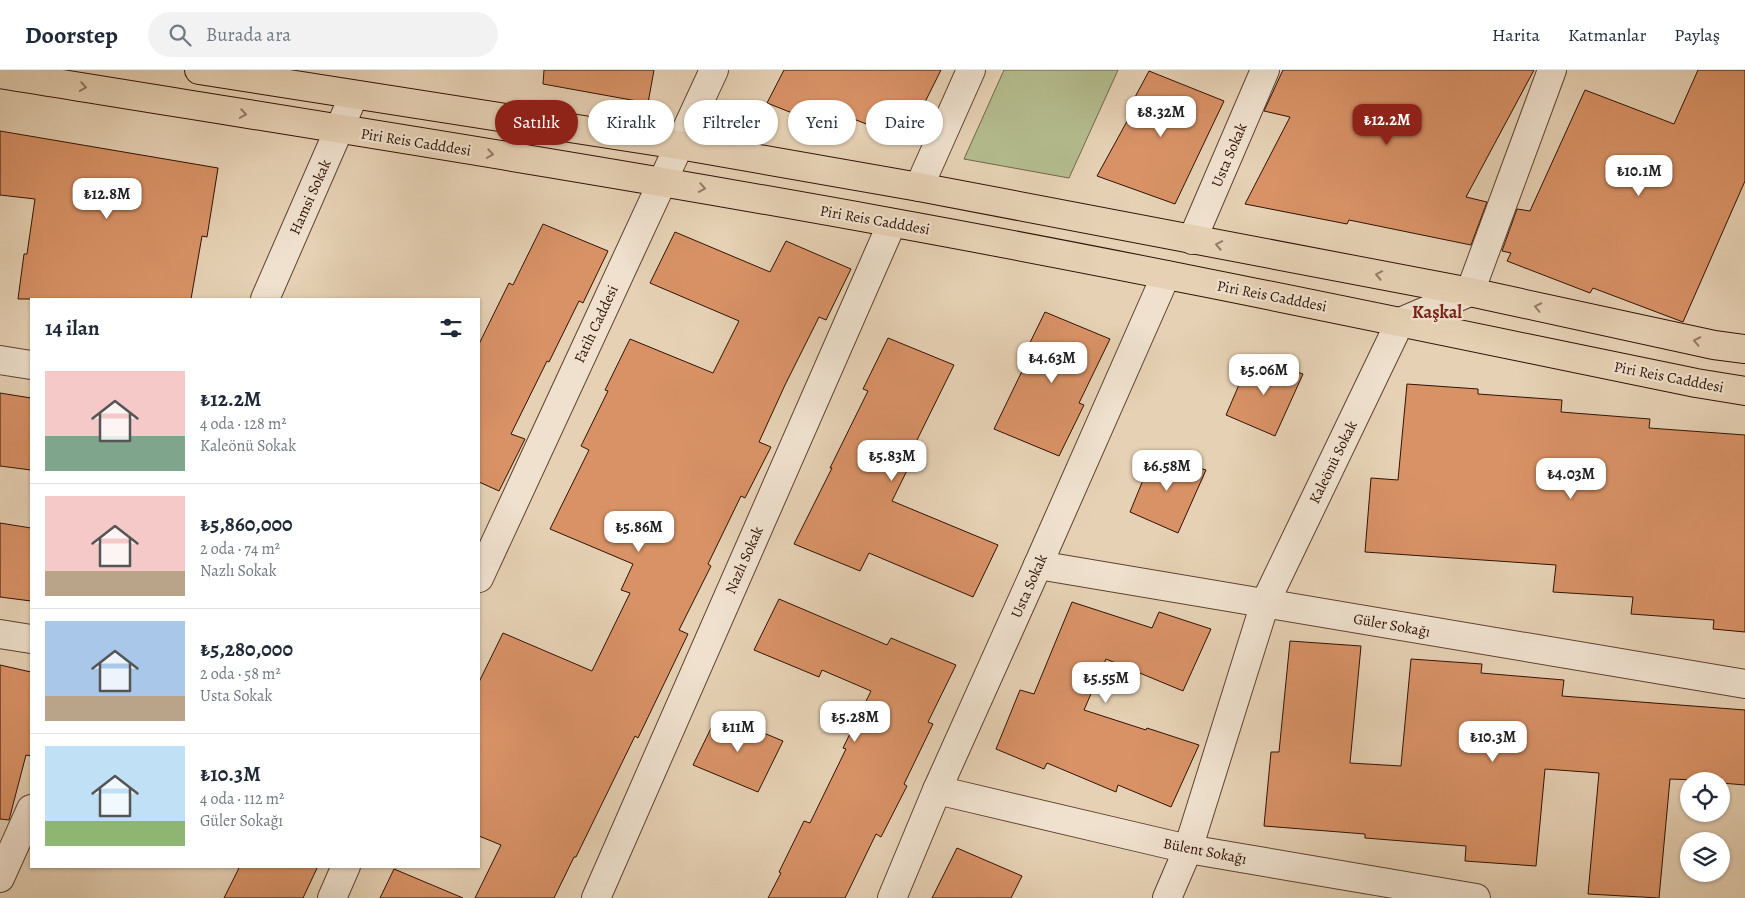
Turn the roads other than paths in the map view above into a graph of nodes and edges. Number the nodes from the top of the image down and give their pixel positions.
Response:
1 (199, 70) edge
2 (714, 70) edge
3 (971, 70) edge
4 (1265, 70) edge
5 (1552, 70) edge
6 (0, 74) edge
7 (354, 95) junction
8 (340, 130) junction
9 (679, 145) junction
10 (661, 181) junction
11 (918, 187) junction
12 (892, 222) junction
13 (1192, 240) junction
14 (1166, 275) junction
15 (1470, 292) junction
16 (265, 298) edge
17 (1400, 322) junction
18 (1745, 350) edge
19 (0, 360) edge
20 (30, 365) edge
21 (1745, 391) edge
22 (1038, 565) junction
23 (480, 576) edge
24 (1265, 603) junction
25 (0, 634) edge
26 (30, 639) edge
27 (1745, 684) edge
28 (937, 790) junction
29 (30, 811) edge
30 (1188, 849) junction
31 (345, 868) edge
32 (0, 878) edge
33 (332, 898) edge
34 (596, 898) edge
35 (892, 898) edge
36 (1167, 898) edge
37 (1476, 898) edge

1 - 7 main road
2 - 9 street, Fatih Caddesi
3 - 11 street
4 - 13 street, Usta Sokak
5 - 15 street
6 -> 8 main road, Piri Reis Cadddesi
7 - 8 street, Hamsi Sokak
7 - 9 main road
8 -> 10 main road, Piri Reis Cadddesi
8 - 16 street, Hamsi Sokak
9 - 10 street, Fatih Caddesi
9 - 11 main road
10 -> 12 main road, Piri Reis Cadddesi
10 - 23 street, Fatih Caddesi
11 - 13 main road
12 - 14 main road, Piri Reis Cadddesi
12 - 34 street, Nazlı Sokak
15 -> 13 main road
14 - 17 main road, Piri Reis Cadddesi
14 - 22 street, Usta Sokak
15 - 17 street
18 -> 15 main road
17 - 21 main road, Piri Reis Cadddesi
17 - 24 street, Kaleönü Sokak
19 - 20 street
22 - 24 street, Güler Sokağı
22 - 28 street, Usta Sokak
24 - 27 street, Güler Sokağı
24 - 30 street, Kaleönü Sokak
25 - 26 street
28 - 30 street, Bülent Sokağı
28 - 35 street, Usta Sokak
29 - 32 street
30 - 36 street, Kaleönü Sokak
30 - 37 street, Bülent Sokağı
31 - 33 street

